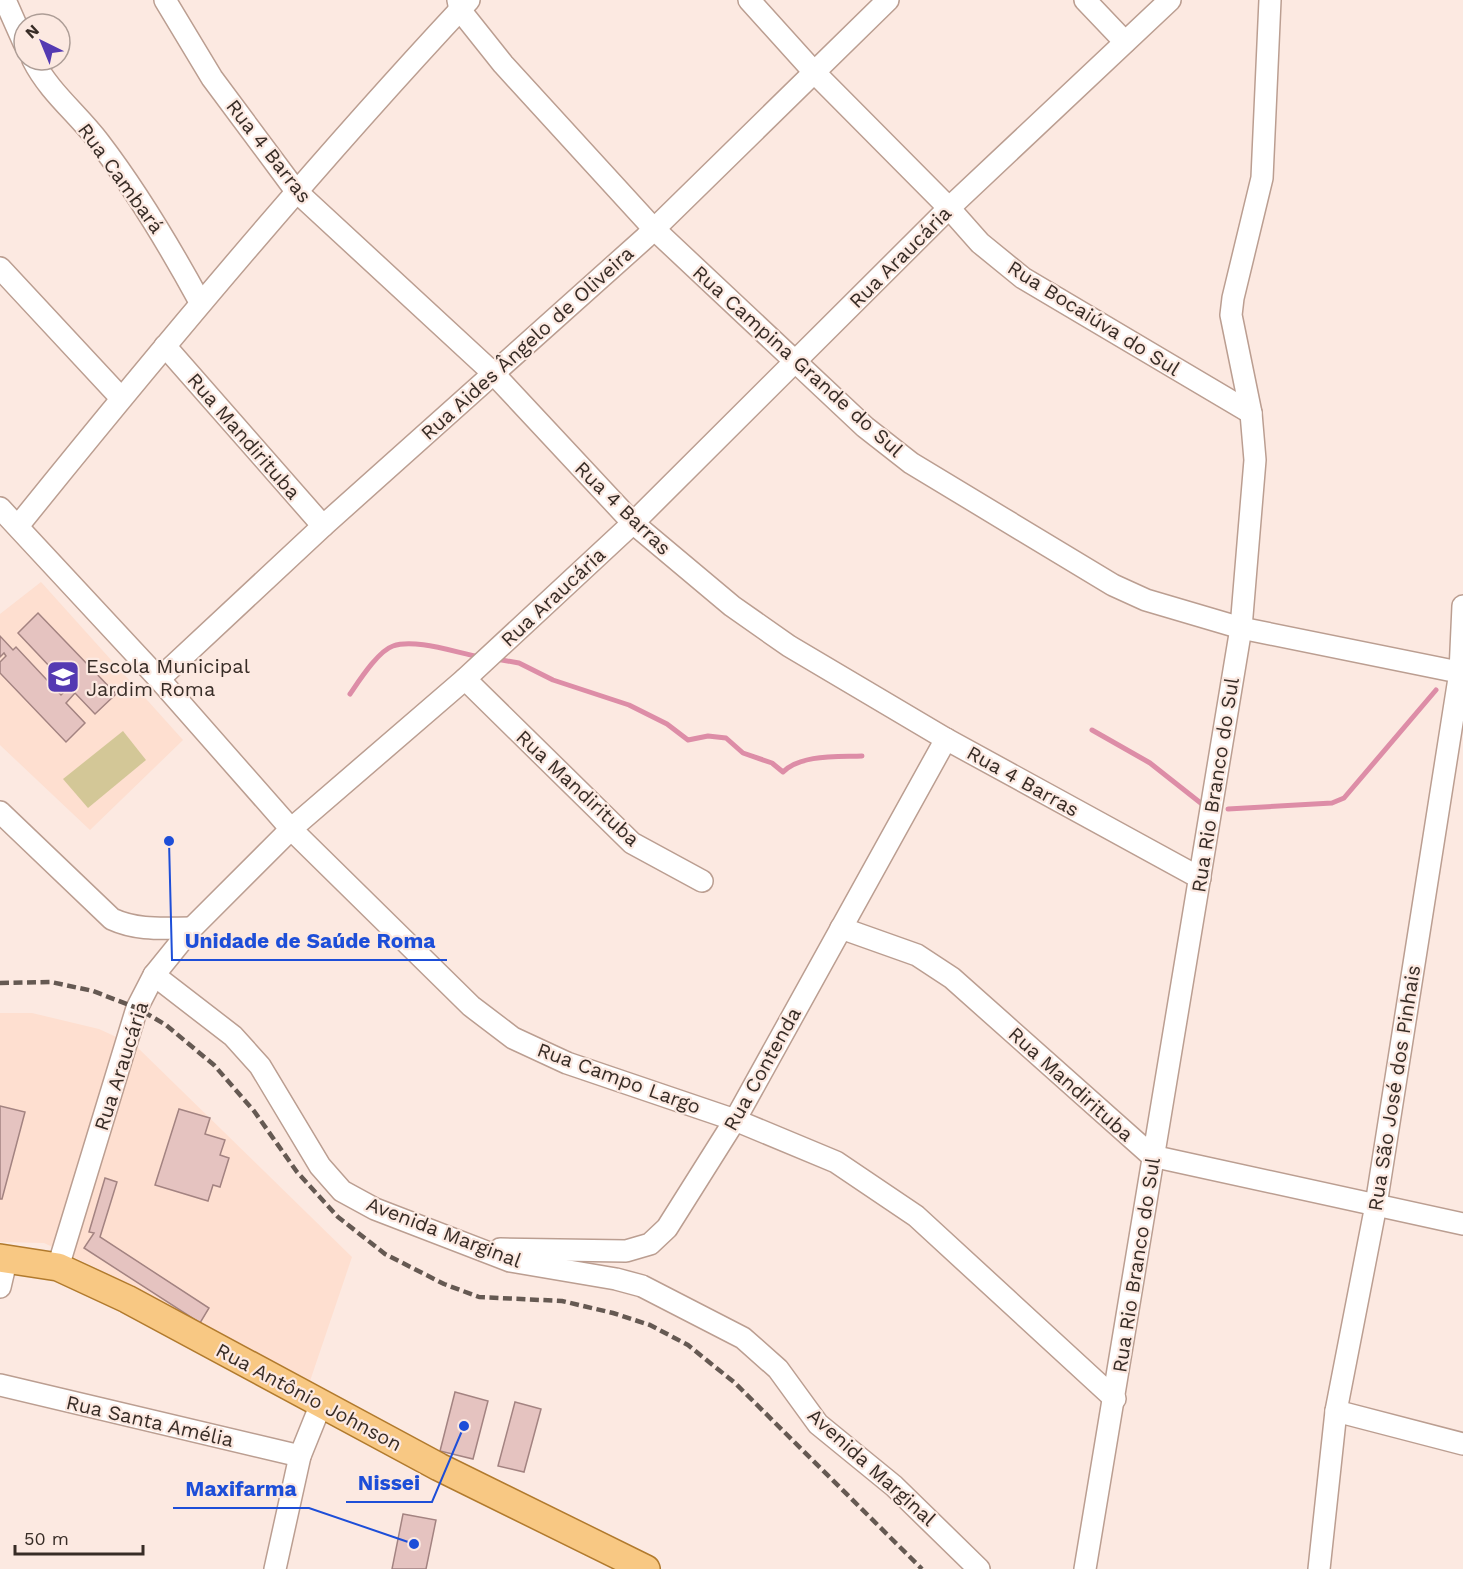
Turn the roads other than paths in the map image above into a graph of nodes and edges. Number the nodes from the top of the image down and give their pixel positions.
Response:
1 (4, 0) edge
2 (165, 0) edge
3 (749, 0) edge
4 (888, 0) edge
5 (1085, 0) edge
6 (1170, 0) edge
7 (1270, 0) edge
8 (462, 3) edge
9 (12, 17) edge
10 (1125, 42) junction
11 (39, 72) edge
12 (814, 72) junction
13 (296, 191) junction
14 (949, 208) junction
15 (653, 228) junction
16 (0, 268) edge
17 (200, 303) junction
18 (165, 346) junction
19 (794, 362) junction
20 (493, 373) junction
21 (121, 398) junction
22 (1251, 413) junction
23 (0, 508) edge
24 (633, 523) junction
25 (18, 526) junction
26 (323, 526) junction
27 (1463, 606) edge
28 (1241, 628) junction
29 (1461, 673) edge
30 (159, 679) junction
31 (465, 679) junction
32 (946, 739) junction
33 (0, 812) edge
34 (291, 829) junction
35 (1200, 878) junction
36 (702, 881) dead end
37 (192, 928) junction
38 (841, 928) junction
39 (154, 975) junction
40 (735, 1120) junction
41 (1152, 1156) junction
42 (1376, 1205) junction
43 (1463, 1224) edge
44 (481, 1248) junction
45 (4, 1257) edge
46 (58, 1267) junction
47 (0, 1287) edge
48 (0, 1385) edge
49 (1115, 1399) junction
50 (321, 1404) junction
51 (1336, 1411) junction
52 (1463, 1444) edge
53 (300, 1456) junction
54 (635, 1567) edge
55 (275, 1569) edge
56 (979, 1569) edge
57 (1085, 1569) edge
58 (1319, 1569) edge

1 - 9 street
2 - 13 street, Rua 4 Barras
3 - 12 street, Rua Bocaiúva do Sul
4 - 12 street, Rua Aides Ângelo de Oliveira
5 - 10 street
6 - 10 street, Rua Araucária
7 - 22 street, Rua Rio Branco do Sul
8 - 13 street
8 - 15 street, Rua Campina Grande do Sul
10 - 14 street, Rua Araucária
11 - 17 street, Rua Cambará
12 - 14 street, Rua Bocaiúva do Sul
12 - 15 street, Rua Aides Ângelo de Oliveira
13 - 17 street
13 - 20 street, Rua 4 Barras
14 - 19 street, Rua Araucária
14 - 22 street, Rua Bocaiúva do Sul
15 - 19 street, Rua Campina Grande do Sul
15 - 20 street, Rua Aides Ângelo de Oliveira
16 - 21 street
17 - 18 street
18 - 21 street
18 - 26 street, Rua Mandirituba
19 - 24 street, Rua Araucária
19 - 28 street, Rua Campina Grande do Sul
20 - 24 street, Rua 4 Barras
20 - 26 street, Rua Aides Ângelo de Oliveira
21 - 25 street
22 - 28 street, Rua Rio Branco do Sul
23 - 25 street, Rua Campo Largo
24 - 31 street, Rua Araucária
24 - 32 street, Rua 4 Barras
25 - 30 street, Rua Campo Largo
26 - 30 street, Rua Aides Ângelo de Oliveira
27 - 29 street, Rua São José dos Pinhais
28 - 29 street, Rua Campina Grande do Sul
28 - 35 street, Rua Rio Branco do Sul
29 - 42 street, Rua São José dos Pinhais
30 - 34 street, Rua Campo Largo
31 - 34 street, Rua Araucária
31 - 36 street, Rua Mandirituba
32 - 35 street, Rua 4 Barras
32 - 38 street, Rua Contenda
33 - 37 street
34 - 37 street, Rua Araucária
34 - 40 street, Rua Campo Largo
35 - 41 street, Rua Rio Branco do Sul
37 - 39 street, Rua Araucária
38 - 40 street, Rua Contenda
38 - 41 street, Rua Mandirituba
39 - 44 street, Avenida Marginal
39 - 46 street, Rua Araucária
40 - 44 street, Rua Contenda
40 - 49 street, Rua Campo Largo
41 - 42 street, Rua Mandirituba
41 - 49 street, Rua Rio Branco do Sul
42 - 43 street, Rua Mandirituba
42 - 51 street, Rua São José dos Pinhais
44 - 56 street, Avenida Marginal
45 - 46 main road, Rua Antônio Johnson
45 - 47 street
46 - 50 main road, Rua Antônio Johnson
48 - 53 street, Rua Santa Amélia
49 - 57 street, Rua Rio Branco do Sul
50 - 53 street
50 - 54 main road, Rua Antônio Johnson
51 - 52 street
51 - 58 street, Rua São José dos Pinhais
53 - 55 street

